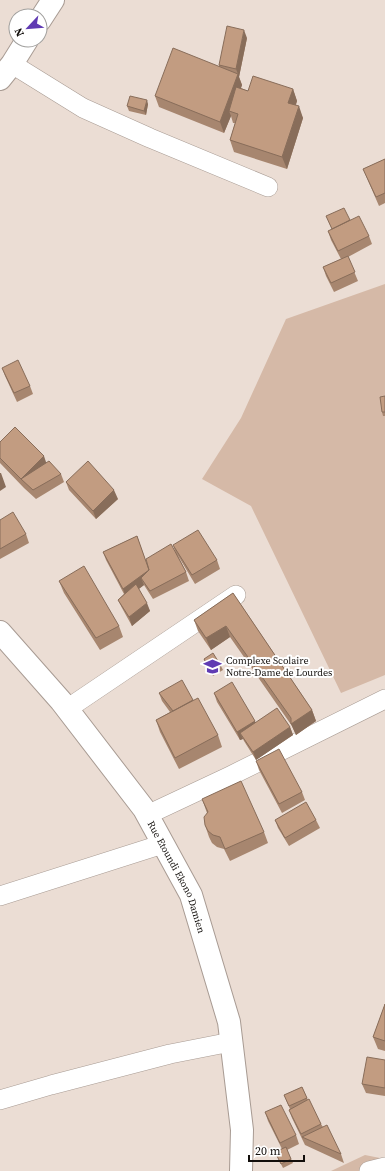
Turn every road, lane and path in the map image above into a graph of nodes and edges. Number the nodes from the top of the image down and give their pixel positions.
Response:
1 (22, 48) edge
2 (6, 72) edge
3 (268, 187) dead end
4 (236, 595) edge
5 (0, 632) edge
6 (385, 699) edge
7 (67, 709) junction
8 (147, 815) junction
9 (163, 844) junction
10 (0, 896) edge
11 (231, 1042) junction
12 (0, 1100) edge
13 (385, 1167) edge
14 (241, 1171) edge
15 (369, 1171) edge

1 - 2 street
2 - 3 street
4 - 7 street
5 - 7 street, Rue Etoundi Ekono Damien
6 - 8 street
7 - 8 street, Rue Etoundi Ekono Damien
8 - 9 street, Rue Etoundi Ekono Damien
9 - 10 street
9 - 11 street, Rue Etoundi Ekono Damien
11 - 12 street
11 - 14 street, Rue Etoundi Ekono Damien
13 - 15 street

